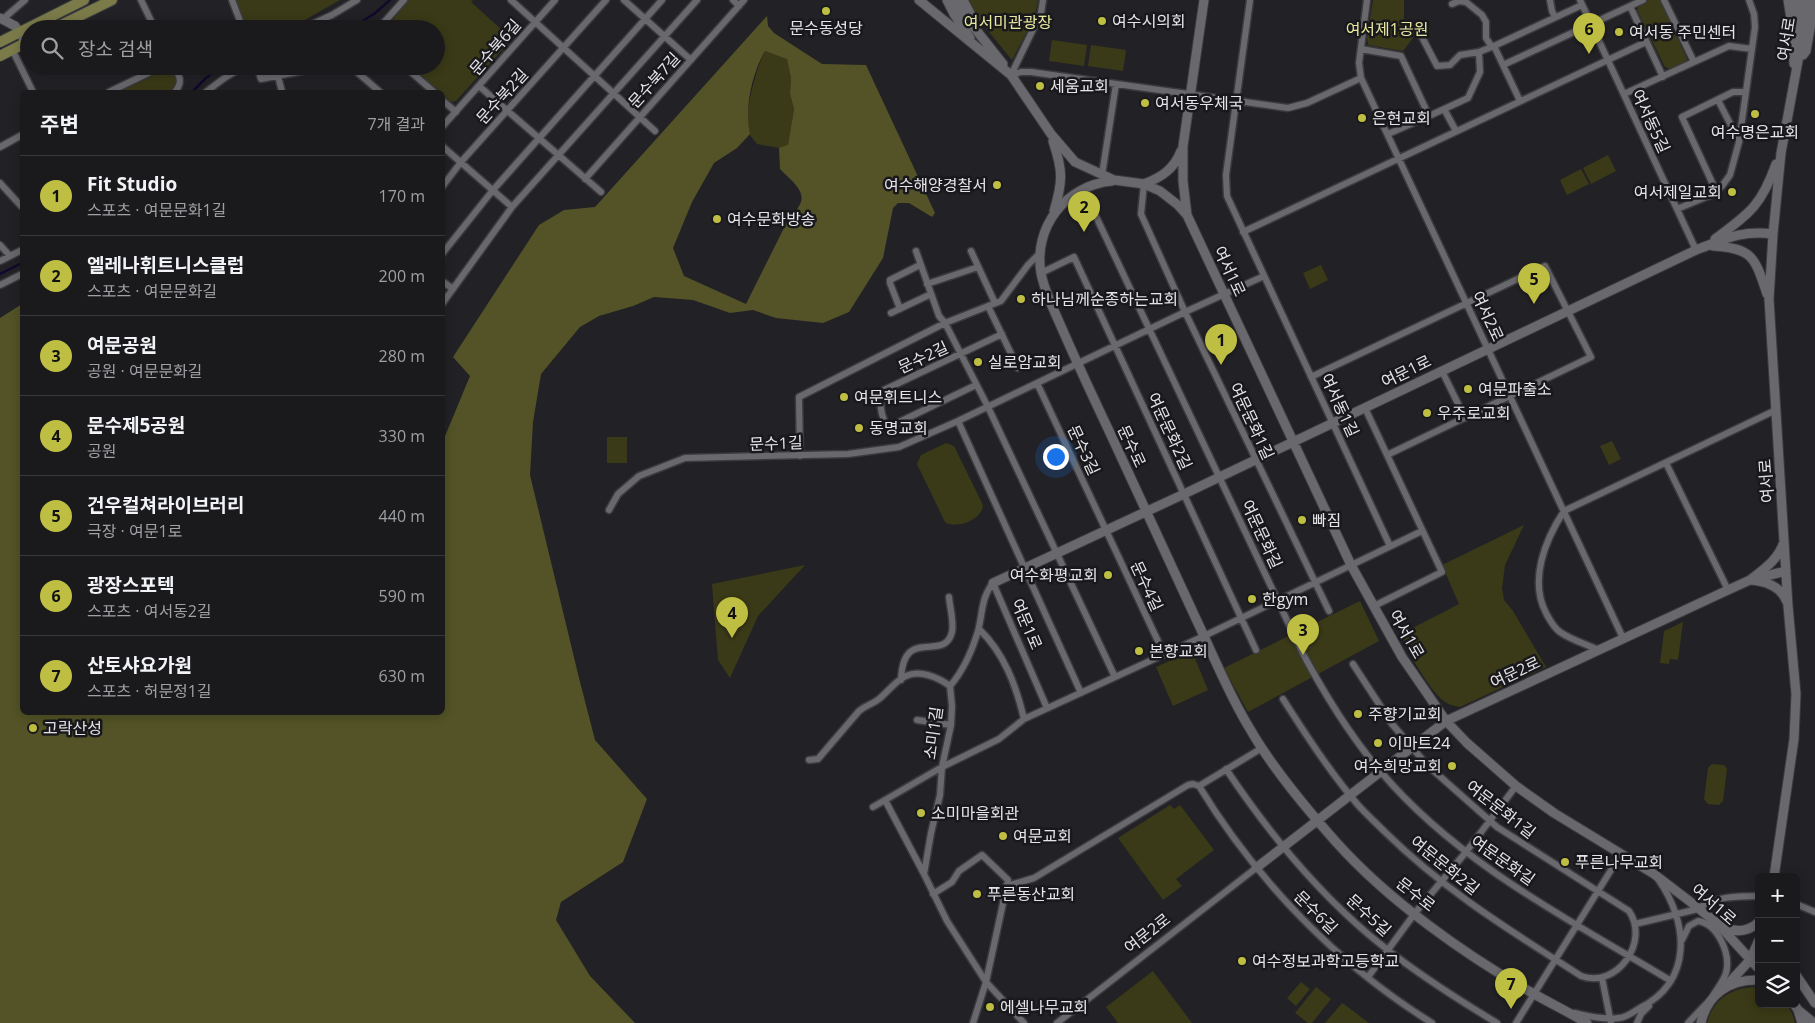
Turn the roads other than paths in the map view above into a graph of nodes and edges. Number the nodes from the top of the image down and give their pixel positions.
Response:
1 (25, 0) edge
2 (84, 0) edge
3 (112, 0) edge
4 (141, 0) edge
5 (232, 0) edge
6 (404, 0) edge
7 (512, 0) edge
8 (554, 0) edge
9 (606, 0) edge
10 (624, 0) edge
11 (662, 0) edge
12 (697, 0) edge
13 (733, 0) edge
14 (744, 0) edge
15 (919, 0) edge
16 (947, 0) edge
17 (956, 0) edge
18 (963, 0) edge
19 (1043, 0) edge
20 (1204, 0) edge
21 (1250, 0) edge
22 (1367, 0) edge
23 (1550, 0) edge
24 (1643, 0) edge
25 (1664, 0) edge
26 (1749, 0) edge
27 (1788, 0) edge
28 (1797, 0) edge
29 (1806, 0) edge
30 (1815, 0) edge
31 (353, 1) edge
32 (1581, 2) edge
33 (1452, 4) dead end
34 (740, 6) junction
35 (1630, 6) junction
36 (1556, 17) junction
37 (2, 19) edge
38 (645, 19) junction
39 (43, 20) edge
40 (71, 20) edge
41 (151, 20) edge
42 (239, 20) edge
43 (318, 20) edge
44 (386, 20) edge
45 (535, 22) junction
46 (1407, 24) dead end
47 (1591, 24) junction
48 (20, 31) joint
49 (664, 36) junction
50 (0, 42) edge
51 (1646, 42) junction
52 (20, 45) edge
53 (989, 45) junction
54 (1493, 46) junction
55 (977, 47) junction
56 (564, 48) junction
57 (12, 49) junction
58 (1361, 49) junction
59 (1752, 49) junction
60 (1479, 52) junction
61 (0, 56) edge
62 (691, 60) junction
63 (1796, 60) junction
64 (1608, 61) junction
65 (1694, 62) junction
66 (20, 65) edge
67 (1503, 65) junction
68 (1011, 74) junction
69 (25, 75) edge
70 (144, 75) edge
71 (178, 75) edge
72 (230, 75) edge
73 (259, 75) edge
74 (283, 75) edge
75 (360, 75) edge
76 (414, 75) edge
77 (594, 75) junction
78 (278, 76) junction
79 (1663, 77) junction
80 (1361, 78) junction
81 (1116, 84) junction
82 (479, 86) junction
83 (32, 90) edge
84 (113, 90) edge
85 (176, 90) edge
86 (209, 90) edge
87 (282, 90) edge
88 (378, 90) edge
89 (432, 90) edge
90 (1746, 92) junction
91 (614, 93) junction
92 (1624, 94) junction
93 (1190, 95) junction
94 (1718, 100) junction
95 (1236, 101) junction
96 (1520, 102) junction
97 (445, 103) edge
98 (1444, 109) junction
99 (507, 111) junction
100 (456, 112) junction
101 (1429, 116) junction
102 (640, 117) junction
103 (445, 124) edge
104 (655, 131) dead end
105 (1456, 131) junction
106 (1051, 134) junction
107 (1388, 134) junction
108 (20, 136) edge
109 (538, 138) junction
110 (1740, 142) junction
111 (1183, 146) junction
112 (0, 147) edge
113 (445, 149) edge
114 (1781, 152) junction
115 (558, 155) junction
116 (1399, 158) junction
117 (461, 162) junction
118 (1102, 175) junction
119 (585, 179) junction
120 (1114, 180) junction
121 (0, 183) edge
122 (445, 183) edge
123 (1144, 184) junction
124 (1084, 189) junction
125 (493, 190) junction
126 (1716, 191) junction
127 (601, 192) dead end
128 (20, 205) edge
129 (512, 207) junction
130 (1677, 209) junction
131 (1053, 213) junction
132 (1187, 215) junction
133 (1243, 232) junction
134 (1773, 234) junction
135 (0, 245) edge
136 (1707, 245) junction
137 (445, 250) edge
138 (1696, 250) junction
139 (20, 251) edge
140 (916, 251) dead end
141 (971, 252) dead end
142 (1041, 252) junction
143 (10, 256) junction
144 (0, 261) edge
145 (920, 264) junction
146 (978, 267) junction
147 (1041, 274) junction
148 (20, 275) edge
149 (1264, 276) junction
150 (445, 283) edge
151 (927, 284) junction
152 (0, 285) edge
153 (453, 289) junction
154 (931, 294) junction
155 (1224, 294) junction
156 (1769, 299) junction
157 (445, 300) edge
158 (1467, 303) junction
159 (992, 305) junction
160 (900, 309) junction
161 (1568, 311) junction
162 (1185, 312) junction
163 (891, 313) dead end
164 (945, 323) junction
165 (1150, 329) junction
166 (1002, 334) junction
167 (1115, 346) junction
168 (1488, 348) junction
169 (961, 354) junction
170 (1077, 364) junction
171 (1018, 368) dead end
172 (1442, 371) junction
173 (1311, 377) junction
174 (1037, 383) junction
175 (976, 385) junction
176 (1510, 396) junction
177 (988, 407) junction
178 (1365, 408) junction
179 (1776, 410) junction
180 (1465, 418) junction
181 (958, 421) junction
182 (1332, 423) junction
183 (1293, 441) junction
184 (1387, 455) junction
185 (800, 456) junction
186 (1254, 459) junction
187 (1666, 463) junction
188 (1220, 476) junction
189 (1184, 494) junction
190 (609, 510) dead end
191 (1146, 511) junction
192 (1564, 511) junction
193 (1106, 530) junction
194 (1422, 531) junction
195 (1785, 538) junction
196 (1390, 546) junction
197 (1056, 552) junction
198 (1352, 565) junction
199 (1024, 567) junction
200 (1786, 571) junction
201 (1750, 580) junction
202 (993, 583) junction
203 (1314, 583) junction
204 (1728, 590) junction
205 (949, 597) dead end
206 (1277, 601) junction
207 (1374, 606) junction
208 (1788, 606) junction
209 (1329, 611) dead end
210 (1242, 618) junction
211 (978, 629) junction
212 (1204, 636) junction
213 (1623, 638) junction
214 (1256, 650) dead end
215 (1599, 650) junction
216 (1164, 654) junction
217 (1353, 664) dead end
218 (1115, 677) junction
219 (901, 680) junction
220 (950, 686) junction
221 (1081, 693) junction
222 (1283, 699) dead end
223 (1048, 708) junction
224 (1024, 719) junction
225 (917, 720) dead end
226 (1446, 721) junction
227 (951, 724) junction
228 (1262, 748) junction
229 (1411, 748) junction
230 (809, 760) dead end
231 (942, 767) junction
232 (1226, 770) junction
233 (1380, 772) junction
234 (1199, 786) junction
235 (1516, 786) junction
236 (1350, 795) junction
237 (885, 800) junction
238 (873, 807) dead end
239 (1318, 820) junction
240 (1489, 821) junction
241 (1283, 847) junction
242 (1466, 852) junction
243 (1621, 854) junction
244 (1256, 868) junction
245 (1775, 873) edge
246 (924, 874) junction
247 (1654, 874) junction
248 (1440, 882) junction
249 (1007, 886) junction
250 (1598, 891) junction
251 (933, 894) junction
252 (1755, 896) edge
253 (1800, 906) edge
254 (1698, 909) junction
255 (1815, 912) edge
256 (1415, 914) junction
257 (1675, 915) junction
258 (1577, 924) junction
259 (1635, 924) junction
260 (1718, 924) junction
261 (1755, 925) edge
262 (1682, 942) junction
263 (1755, 949) edge
264 (1388, 950) junction
265 (1630, 956) junction
266 (1554, 960) junction
267 (1750, 960) junction
268 (1755, 965) edge
269 (1368, 977) junction
270 (1602, 978) junction
271 (1755, 980) edge
272 (1671, 981) junction
273 (1800, 981) edge
274 (986, 982) junction
275 (1725, 987) junction
276 (1533, 994) junction
277 (1711, 998) junction
278 (1652, 1002) junction
279 (1815, 1004) edge
280 (1796, 1008) edge
281 (1797, 1008) edge
282 (1568, 1012) junction
283 (1062, 1021) edge
284 (1610, 1021) edge
285 (973, 1023) edge
286 (1024, 1023) edge
287 (1432, 1023) edge
288 (1496, 1023) edge
289 (1516, 1023) edge
290 (1587, 1023) edge
291 (1637, 1023) edge
292 (1688, 1023) edge
293 (1701, 1023) edge
294 (1802, 1023) edge
295 (1814, 1023) edge

1 - 37 street
2 - 39 main road
3 - 40 main road
4 - 41 street
5 - 42 street
6 - 44 street
7 - 45 street
8 - 45 street, 문수북6길
9 - 56 street, 문수북2길
10 - 38 street
11 - 38 street
12 - 49 street
13 - 34 street
14 - 34 street, 문수북7길
15 - 55 street
16 - 55 street
17 - 53 street
18 - 53 street
19 - 68 street
20 - 93 street
21 - 95 street, 여서동1길
22 - 58 street, 여서2로
23 - 36 street
24 - 35 street
25 - 65 street
26 - 59 street
27 - 63 street, 여서로
28 - 63 street, 여서로
29 - 63 street, 여서로
30 - 63 street
31 - 43 street
32 - 36 street, 여서동5길
32 - 47 street, 여서동5길
33 - 54 street
34 - 62 street, 문수북7길
35 - 47 street
35 - 51 street
36 - 54 street, 여서동5길
37 - 48 street
38 - 49 street
38 - 77 street
45 - 56 street
45 - 82 street, 문수북6길
46 - 60 street, 여서동5길
47 - 64 street, 여서동5길
47 - 67 street
48 - 50 main road
49 - 62 street
49 - 91 street
51 - 64 street
51 - 79 street
52 - 57 main road
53 - 68 street
54 - 60 street, 여서동5길
54 - 67 street
55 - 68 street
56 - 77 street
56 - 99 street, 문수북2길
57 - 61 main road
57 - 66 street
58 - 80 street, 여서2로
58 - 101 street
59 - 65 street
59 - 90 street
60 - 98 street
62 - 102 street, 문수북7길
63 - 114 street, 여서로
64 - 92 street, 여서동5길
64 - 96 street
65 - 79 street
67 - 96 street
68 - 81 street
68 - 106 street
69 - 83 street
70 - 84 street
71 - 85 street
72 - 86 street
73 - 78 street
74 - 78 street
75 - 88 street
76 - 89 street
77 - 91 street
77 - 109 street
78 - 87 street
79 - 92 street
80 - 95 street
80 - 107 street, 여서2로
81 - 93 street
81 - 118 street
82 - 99 street
82 - 100 street, 문수북6길
90 - 94 street
90 - 110 street
91 - 102 street
91 - 115 street
92 - 130 street, 여서동5길
93 - 95 street
93 - 111 street
94 - 110 street
94 - 126 street
95 - 133 street, 여서동1길
96 - 105 street
97 - 100 street
98 - 101 street
98 - 105 street
99 - 109 street
99 - 117 street, 문수북2길
100 - 103 street, 문수북6길
101 - 107 street
102 - 104 street
102 - 119 street, 문수북7길
105 - 116 street
106 - 118 street
106 - 131 street
107 - 116 street, 여서2로
108 - 112 street
109 - 115 street
109 - 125 street
110 - 126 street
111 - 123 street
111 - 132 street
113 - 117 street
114 - 134 street, 여서로
114 - 136 street
115 - 119 street
115 - 129 street
116 - 133 street
116 - 158 street, 여서2로
117 - 122 street, 문수북2길
117 - 125 street
118 - 120 street
119 - 127 street
120 - 123 street, 여서1로
120 - 124 street, 문수로
121 - 128 street
123 - 132 street, 여서1로
123 - 162 street, 여문문화1길
124 - 131 street, 문수로
124 - 165 street, 여문문화길
125 - 129 street
125 - 137 street
126 - 130 street
129 - 153 street
130 - 138 street, 여서동5길
131 - 142 street, 문수로
132 - 155 street, 여서1로
133 - 149 street, 여서동1길
134 - 136 street, 여문1로
134 - 156 street, 여서로
135 - 143 street
136 - 138 street, 여문1로
136 - 156 street
138 - 161 street, 여문1로
139 - 143 street
140 - 145 street, 문수2길
141 - 146 street
142 - 147 street, 문수로
142 - 159 street, 문수2길
143 - 144 street
145 - 151 street, 문수2길
145 - 160 street
146 - 151 street
146 - 159 street
147 - 167 street, 여문문화2길
147 - 170 street, 문수로
148 - 152 street
149 - 155 street
149 - 173 street, 여서동1길
150 - 153 street
151 - 154 street, 문수2길
153 - 157 street
154 - 160 street
154 - 164 street, 문수2길
155 - 162 street, 문수1길
155 - 183 street, 여서1로
156 - 179 street, 여서로
158 - 161 street
158 - 168 street, 여서2로
158 - 173 street
159 - 164 street, 문수2길
159 - 166 street
160 - 163 street
161 - 168 street, 여문1로
161 - 176 street
162 - 165 street, 문수1길
162 - 186 street, 여문문화1길
164 - 169 street, 문수2길
164 - 185 street, 문수2길
165 - 167 street, 문수1길
165 - 188 street, 여문문화길
166 - 169 street, 문수2길
166 - 171 street
167 - 170 street, 문수1길
167 - 189 street, 여문문화2길
168 - 172 street, 여문1로
168 - 176 street, 여서2로
169 - 175 street, 문수2길
169 - 175 street, 문수2길
170 - 174 street, 문수1길
170 - 191 street, 문수로
172 - 178 street, 여문1로
172 - 180 street
173 - 182 street, 여서동1길
174 - 177 street, 문수1길
174 - 193 street, 문수3길
175 - 177 street, 문수2길
176 - 180 street
176 - 192 street, 여서2로
177 - 181 street, 문수1길
177 - 197 street
178 - 182 street, 여문1로
178 - 184 street
179 - 187 street
179 - 195 street, 여서로
180 - 184 street
181 - 185 street, 문수1길
181 - 199 street, 여문1로
182 - 183 street, 여문1로
182 - 196 street, 여서동1길
183 - 186 street, 여문1로
183 - 198 street, 여서1로
184 - 194 street
185 - 190 street, 문수1길
186 - 188 street, 여문1로
186 - 203 street, 여문문화1길
187 - 192 street
187 - 204 street
188 - 189 street, 여문1로
188 - 206 street, 여문문화길
189 - 191 street, 여문1로
189 - 210 street, 여문문화2길
191 - 193 street, 여문1로
191 - 212 street, 문수로
192 - 213 street, 여서2로
192 - 215 street
193 - 197 street, 여문1로
193 - 216 street, 문수4길
194 - 196 street
194 - 207 street
195 - 200 street, 여서로
195 - 201 street
196 - 198 street
197 - 199 street, 여문1로
197 - 218 street
198 - 203 street
198 - 207 street, 여서1로
199 - 202 street, 여문1로
199 - 221 street, 여문1로
200 - 201 street, 여문2로
200 - 208 street, 여서로
201 - 204 street, 여문2로
201 - 208 street
202 - 211 street, 소미1길
202 - 223 street, 여문1로
203 - 206 street
203 - 209 street, 여문문화1길
204 - 213 street, 여문2로
205 - 219 street
206 - 210 street
206 - 233 street, 여문문화길
207 - 226 street, 여서1로
208 - 245 street, 여서로
210 - 212 street
210 - 214 street, 여문문화2길
211 - 220 street, 소미1길
211 - 224 street
212 - 216 street
212 - 228 street, 문수로
213 - 215 street, 여문2로
215 - 226 street, 여문2로
216 - 218 street
217 - 229 street, 여문문화1길
218 - 221 street
219 - 220 street
219 - 230 street
220 - 227 street, 소미1길
221 - 223 street
222 - 236 street, 여문문화2길
223 - 224 street
224 - 231 street
225 - 227 street
226 - 229 street, 여문2로
226 - 235 street, 여서1로
227 - 231 street, 소미1길
228 - 232 street
228 - 239 street, 문수로
229 - 233 street, 여문2로
229 - 240 street, 여문문화1길
231 - 237 street
231 - 246 street, 소미1길
232 - 234 street
232 - 241 street
233 - 236 street, 여문2로
233 - 242 street, 여문문화길
234 - 244 street
234 - 249 street
235 - 240 street
235 - 243 street, 여서1로
236 - 239 street, 여문2로
236 - 248 street, 여문문화2길
237 - 238 street
237 - 246 street
239 - 241 street, 여문2로
239 - 256 street, 문수로
240 - 242 street
240 - 250 street, 여문문화1길
241 - 244 street, 여문2로
241 - 264 street, 문수5길
242 - 248 street
242 - 258 street, 여문문화길
243 - 247 street, 여서1로
243 - 250 street
244 - 269 street, 문수6길
244 - 283 street, 여문2로
246 - 251 street
247 - 254 street, 여서1로
247 - 257 street
248 - 256 street
248 - 266 street, 여문문화2길
249 - 251 street
249 - 274 street
250 - 258 street
250 - 259 street, 여문문화1길
251 - 274 street
252 - 254 street
253 - 255 street
254 - 257 street
254 - 260 street, 여서1로
256 - 264 street
256 - 276 street, 문수로
257 - 259 street
257 - 262 street
258 - 265 street, 여문문화길
258 - 266 street
259 - 265 street
260 - 261 street
260 - 267 street, 여서1로
262 - 272 street
262 - 277 street
263 - 267 street
264 - 269 street
264 - 288 street, 문수5길
265 - 270 street
265 - 272 street, 여문문화길
266 - 270 street, 여문문화2길
266 - 276 street
267 - 268 street, 여서1로
267 - 275 street
269 - 287 street, 문수6길
270 - 284 street
271 - 275 street
272 - 278 street
273 - 279 street
274 - 285 street
274 - 286 street
275 - 277 street
276 - 282 street, 문수로
276 - 289 street
277 - 292 street
277 - 293 street
278 - 284 street
278 - 291 street
280 - 294 street
281 - 295 street
282 - 284 street
282 - 290 street, 문수로

